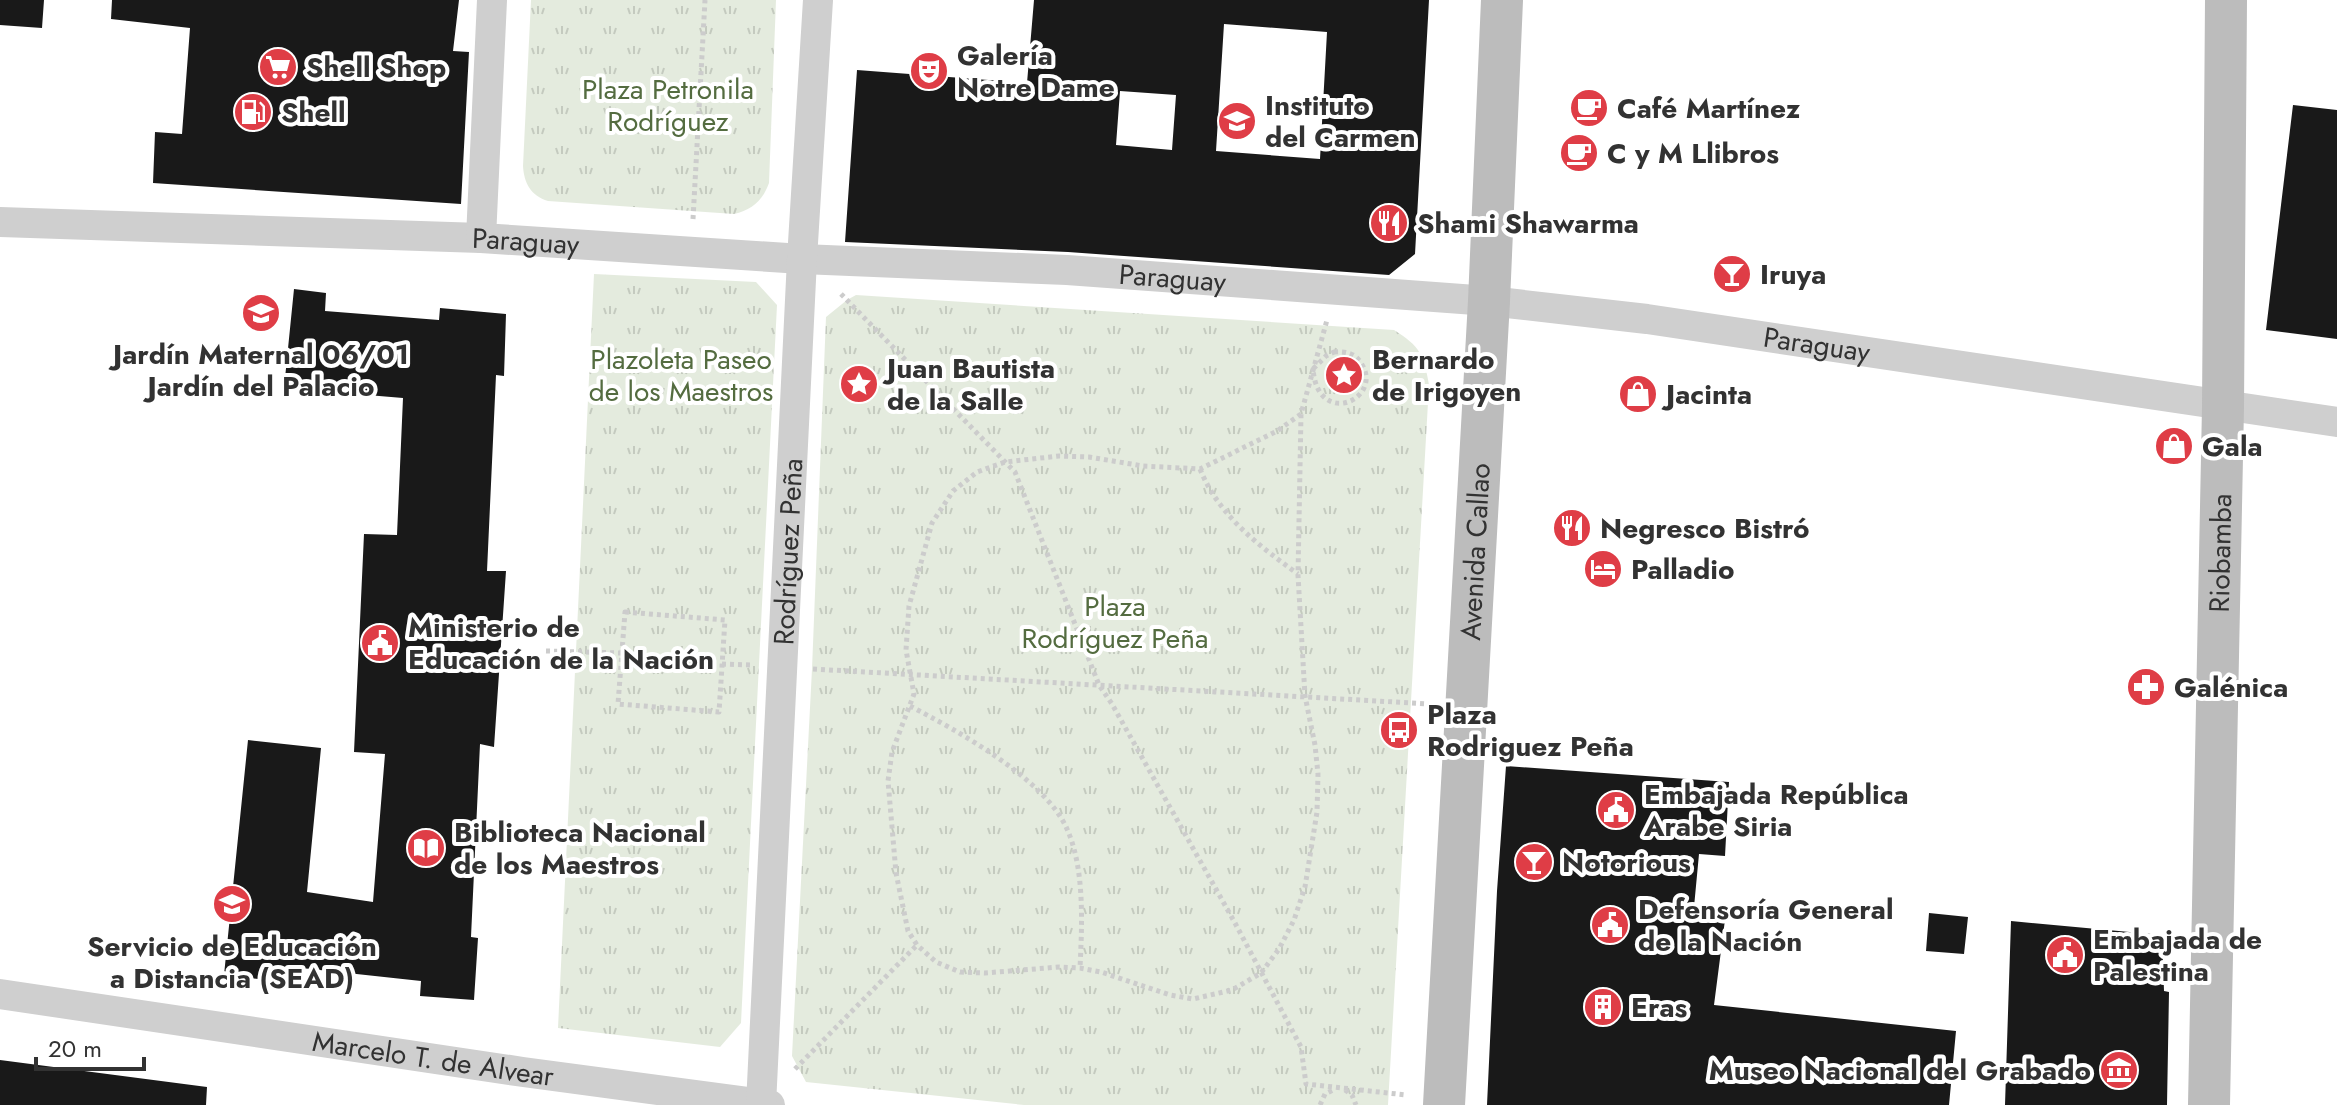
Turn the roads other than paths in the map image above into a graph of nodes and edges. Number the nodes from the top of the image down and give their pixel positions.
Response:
1 (492, 0) edge
2 (818, 0) edge
3 (1502, 0) edge
4 (2226, 0) edge
5 (0, 222) edge
6 (481, 238) junction
7 (802, 259) junction
8 (1489, 301) junction
9 (2223, 407) junction
10 (2337, 422) edge
11 (0, 994) edge
12 (1444, 1102) edge
13 (764, 1105) edge
14 (2209, 1105) edge

1 - 6 street
2 - 7 street, Rodríguez Peña
3 - 8 main road, Avenida Callao
4 - 9 main road, Riobamba
5 - 6 street, Paraguay
6 - 7 street, Paraguay
7 - 8 street, Paraguay
7 - 13 street, Rodríguez Peña
8 - 9 street, Paraguay
8 - 12 main road, Avenida Callao
9 - 10 street, Paraguay
9 - 14 main road, Riobamba
11 - 13 street, Marcelo T. de Alvear

